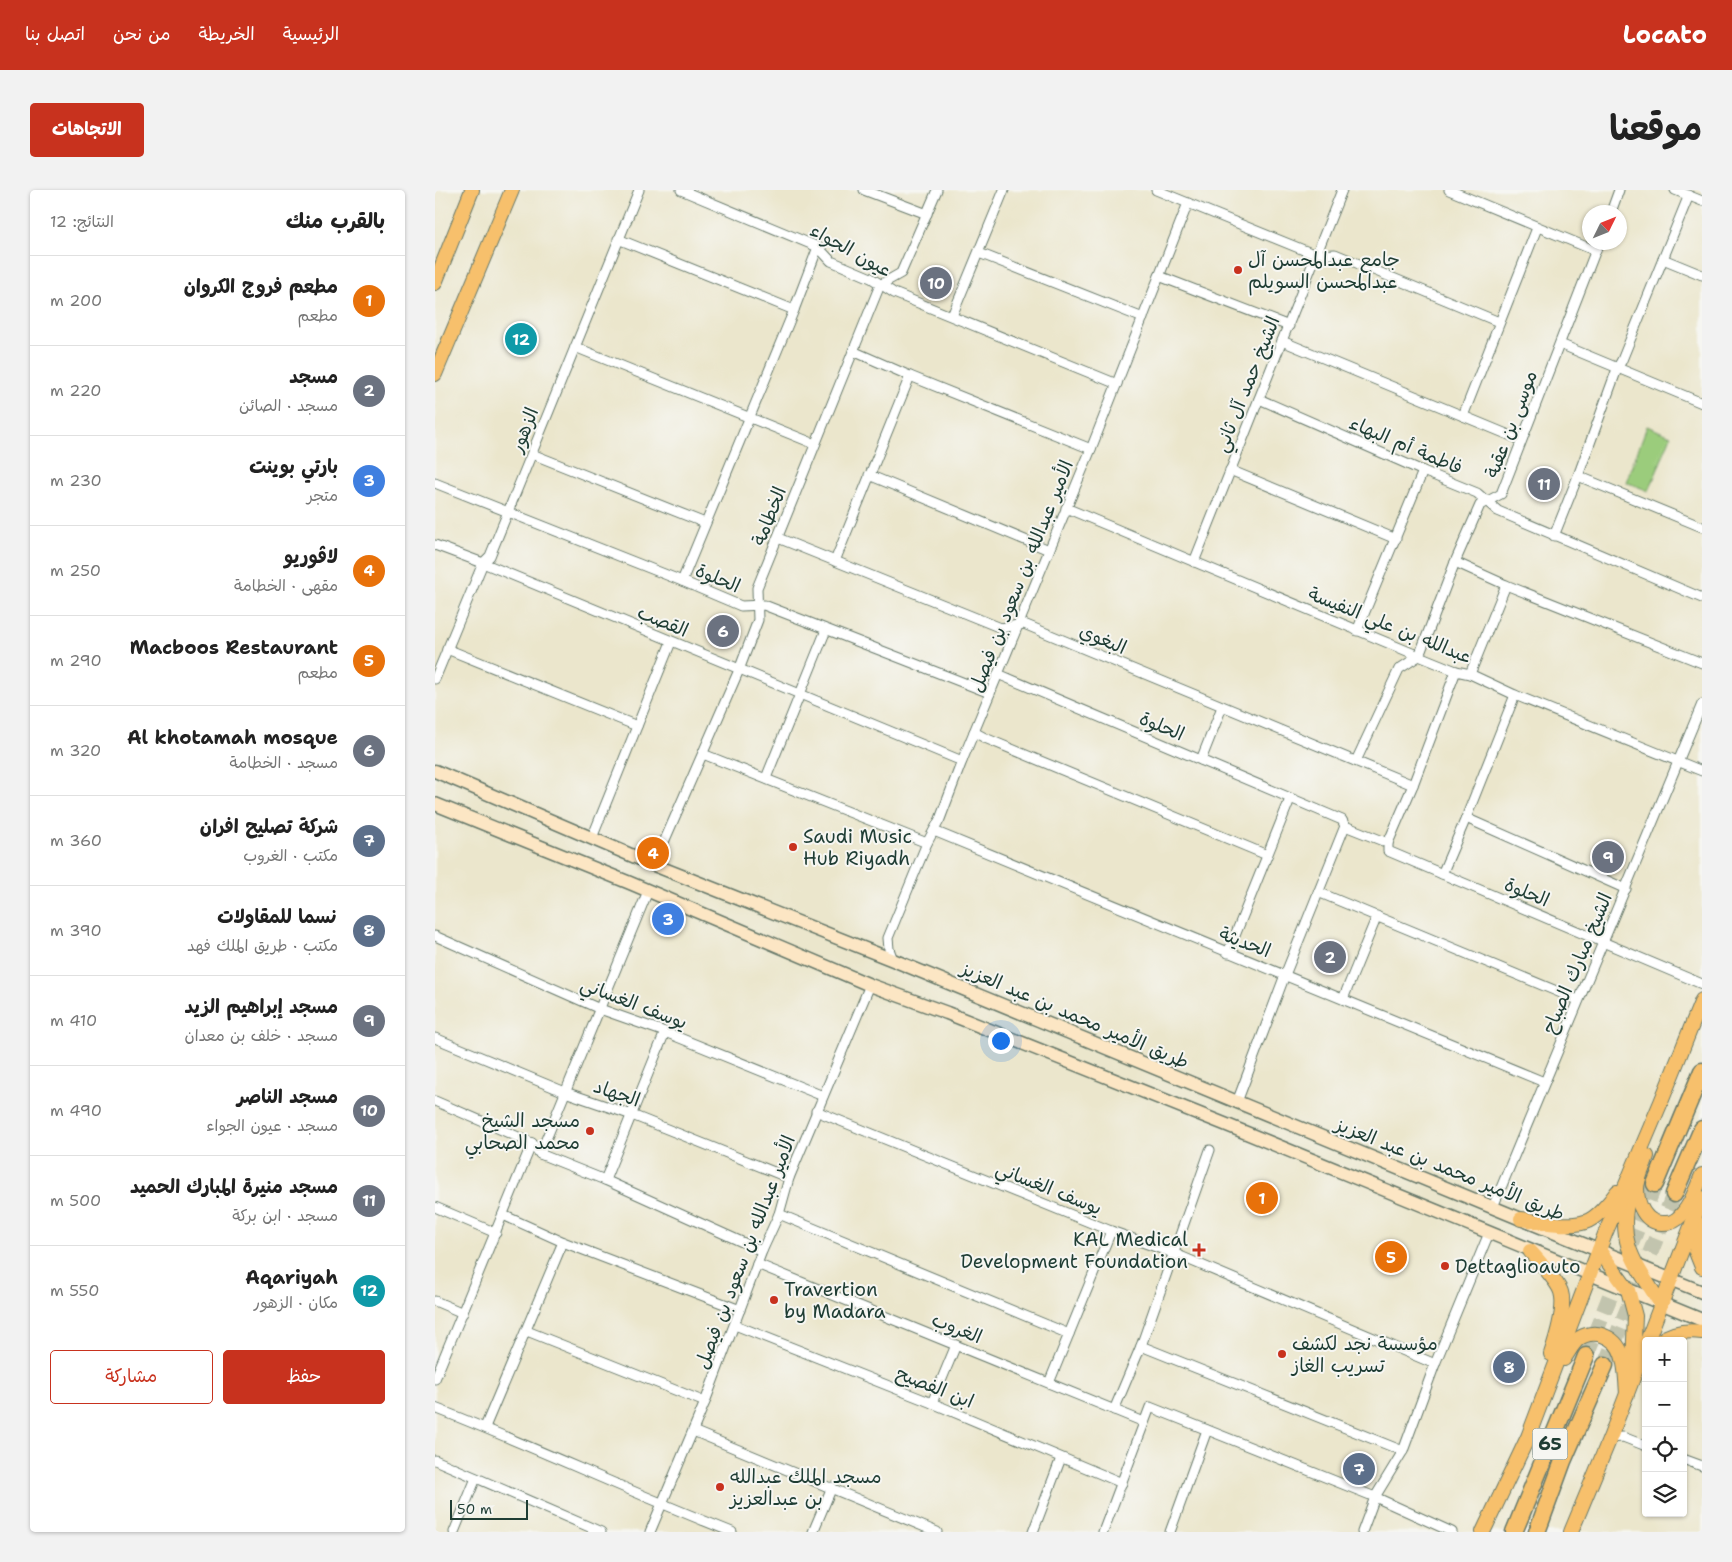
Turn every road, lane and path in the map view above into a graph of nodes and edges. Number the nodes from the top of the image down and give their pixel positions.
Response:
1 (472, 190) edge
2 (512, 190) edge
3 (639, 190) edge
4 (681, 190) edge
5 (864, 190) edge
6 (937, 190) edge
7 (1004, 190) edge
8 (1156, 190) edge
9 (1343, 190) edge
10 (1449, 190) edge
11 (1619, 190) edge
12 (1675, 190) edge
13 (1689, 195) junction
14 (1702, 201) edge
15 (1188, 203) junction
16 (1614, 205) edge
17 (927, 214) junction
18 (1537, 228) junction
19 (619, 239) junction
20 (1582, 242) edge
21 (818, 248) junction
22 (1596, 250) edge
23 (979, 253) junction
24 (1315, 255) junction
25 (1663, 259) junction
26 (1702, 275) edge
27 (1159, 276) junction
28 (435, 283) edge
29 (880, 285) junction
30 (794, 310) junction
31 (952, 316) junction
32 (1143, 318) junction
33 (1499, 322) junction
34 (1289, 326) junction
35 (1282, 341) junction
36 (1560, 344) junction
37 (575, 347) junction
38 (853, 351) junction
39 (1617, 369) junction
40 (435, 374) edge
41 (910, 376) junction
42 (1117, 384) junction
43 (1259, 399) junction
44 (1702, 403) edge
45 (1463, 416) junction
46 (750, 417) junction
47 (1521, 440) junction
48 (815, 444) junction
49 (1091, 448) junction
50 (531, 454) junction
51 (1230, 470) junction
52 (1423, 471) junction
53 (869, 475) junction
54 (1578, 476) junction
55 (435, 483) edge
56 (1487, 502) junction
57 (1066, 508) junction
58 (507, 511) junction
59 (705, 523) junction
60 (1702, 527) edge
61 (1554, 536) junction
62 (778, 538) junction
63 (1396, 539) junction
64 (435, 545) edge
65 (1049, 550) junction
66 (835, 561) junction
67 (1194, 562) junction
68 (1455, 562) junction
69 (483, 563) junction
70 (682, 581) junction
71 (1506, 585) junction
72 (1702, 598) edge
73 (758, 606) junction
74 (1018, 626) junction
75 (826, 630) junction
76 (1357, 631) junction
77 (671, 642) junction
78 (447, 650) junction
79 (1419, 656) junction
80 (1702, 663) edge
81 (739, 670) junction
82 (1456, 671) junction
83 (998, 674) junction
84 (1470, 674) junction
85 (435, 679) edge
86 (990, 693) junction
87 (799, 695) junction
88 (1515, 695) junction
89 (1702, 704) edge
90 (1222, 707) junction
91 (637, 726) junction
92 (974, 732) junction
93 (703, 754) junction
94 (1201, 760) junction
95 (1677, 760) junction
96 (962, 761) junction
97 (1356, 761) junction
98 (1702, 770) edge
99 (435, 771) edge
100 (766, 778) junction
101 (1413, 785) junction
102 (1290, 799) junction
103 (435, 804) edge
104 (1467, 818) junction
105 (1343, 823) junction
106 (934, 831) junction
107 (592, 838) junction
108 (927, 843) junction
109 (1388, 844) junction
110 (1267, 855) junction
111 (654, 865) junction
112 (1442, 874) junction
113 (1626, 889) junction
114 (648, 891) junction
115 (1319, 892) junction
116 (1377, 916) junction
117 (435, 936) edge
118 (1603, 942) junction
119 (1228, 953) junction
120 (893, 960) junction
121 (1285, 975) junction
122 (870, 984) junction
123 (1702, 984) edge
124 (1343, 999) junction
125 (1578, 1000) junction
126 (1702, 1000) edge
127 (600, 1008) junction
128 (665, 1032) junction
129 (435, 1038) edge
130 (1702, 1071) edge
131 (1544, 1082) junction
132 (565, 1092) junction
133 (823, 1096) junction
134 (435, 1101) edge
135 (1237, 1102) junction
136 (1661, 1102) junction
137 (817, 1111) junction
138 (632, 1115) junction
139 (1702, 1129) edge
140 (532, 1143) junction
141 (1210, 1150) dead end
142 (540, 1154) junction
143 (1702, 1175) edge
144 (789, 1178) junction
145 (605, 1180) junction
146 (1655, 1184) tunnel mouth
147 (1674, 1194) tunnel mouth
148 (1702, 1198) edge
149 (435, 1207) edge
150 (1493, 1207) junction
151 (779, 1214) junction
152 (503, 1215) junction
153 (1521, 1219) junction
154 (1702, 1225) edge
155 (1111, 1231) junction
156 (1489, 1232) junction
157 (496, 1233) junction
158 (563, 1242) junction
159 (1599, 1250) junction
160 (762, 1251) junction
161 (1530, 1251) junction
162 (1173, 1253) junction
163 (757, 1264) junction
164 (1638, 1266) junction
165 (1702, 1267) edge
166 (1590, 1275) junction
167 (1670, 1279) junction
168 (1628, 1290) junction
169 (1702, 1292) edge
170 (435, 1301) edge
171 (1660, 1303) junction
172 (740, 1310) junction
173 (463, 1312) junction
174 (1702, 1320) edge
175 (735, 1325) junction
176 (527, 1331) junction
177 (1702, 1332) edge
178 (1069, 1334) junction
179 (1648, 1337) edge
180 (1666, 1337) edge
181 (956, 1345) junction
182 (1141, 1346) junction
183 (1642, 1355) edge
184 (1586, 1356) tunnel mouth
185 (1435, 1364) junction
186 (1605, 1365) tunnel mouth
187 (1642, 1378) edge
188 (435, 1379) edge
189 (1049, 1383) junction
190 (1627, 1394) junction
191 (705, 1402) junction
192 (932, 1403) junction
193 (435, 1408) edge
194 (1114, 1410) junction
195 (1144, 1422) junction
196 (485, 1427) junction
197 (1207, 1430) junction
198 (693, 1431) junction
199 (1529, 1437) junction
200 (1610, 1438) junction
201 (1642, 1444) edge
202 (1403, 1450) junction
203 (1061, 1458) junction
204 (435, 1460) edge
205 (1687, 1460) edge
206 (1702, 1466) edge
207 (476, 1478) junction
208 (1121, 1483) junction
209 (832, 1487) junction
210 (1375, 1497) junction
211 (662, 1505) junction
212 (454, 1532) edge
213 (601, 1532) edge
214 (650, 1532) edge
215 (732, 1532) edge
216 (813, 1532) edge
217 (937, 1532) edge
218 (1033, 1532) edge
219 (1103, 1532) edge
220 (1170, 1532) edge
221 (1362, 1532) edge
222 (1451, 1532) edge
223 (1483, 1532) edge
224 (1514, 1532) edge
225 (1537, 1532) edge
226 (1571, 1532) edge

1 - 28 main road
2 - 40 main road
3 - 19 street, الزهور
4 - 21 street, عيون الجواء
5 - 17 street
6 - 17 street
7 - 23 street
8 - 15 street
9 - 24 street, الشيخ حمد آل ثاني
10 - 18 street
11 - 16 street
12 - 13 street
13 - 14 street
13 - 25 street
15 - 24 street
15 - 27 street, الأمير عبدالله بن سعود بن فيصل
17 - 29 street
18 - 20 street
18 - 33 street
19 - 30 street
19 - 37 street, الزهور
21 - 29 street, عيون الجواء
21 - 30 street
22 - 36 street, موسى بن عقبة
23 - 31 street
23 - 32 street
24 - 33 street
24 - 34 street, الشيخ حمد آل ثاني
25 - 26 street
25 - 39 street
27 - 32 street, الأمير عبدالله بن سعود بن فيصل
27 - 34 street
29 - 31 street, عيون الجواء
29 - 38 street, الخطامة
30 - 46 street
31 - 42 street, عيون الجواء
32 - 42 street, الأمير عبدالله بن سعود بن فيصل
33 - 45 street
34 - 35 street, الشيخ حمد آل ثاني
35 - 43 street, الشيخ حمد آل ثاني
35 - 45 street
36 - 39 street
36 - 47 street, موسى بن عقبة
37 - 46 street
37 - 50 street, الزهور
38 - 41 street
38 - 48 street, الخطامة
39 - 44 street
39 - 54 street
41 - 49 street
41 - 53 street
42 - 49 street, الأمير عبدالله بن سعود بن فيصل
43 - 51 street, الشيخ حمد آل ثاني
43 - 52 street, فاطمة أم البهاء
45 - 47 street
46 - 48 street
46 - 59 street
47 - 56 street, موسى بن عقبة
48 - 62 street, الخطامة
49 - 57 street, الأمير عبدالله بن سعود بن فيصل
50 - 58 street, الزهور
50 - 59 street
51 - 63 street
51 - 67 street, الشيخ حمد آل ثاني
52 - 56 street, فاطمة أم البهاء
52 - 63 street
53 - 65 street
53 - 66 street
54 - 60 street
54 - 61 street
55 - 58 street, الحلوة
56 - 61 street, فاطمة أم البهاء
56 - 68 street, موسى بن عقبة
57 - 65 street, الأمير عبدالله بن سعود بن فيصل
57 - 67 street, عبدالله بن علي النفيسة
58 - 69 street, الزهور
58 - 70 street, الحلوة
59 - 70 street
61 - 72 street, فاطمة أم البهاء
62 - 66 street, البغوي
62 - 73 street, الخطامة
63 - 76 street
64 - 69 street, القصب
65 - 74 street, الأمير عبدالله بن سعود بن فيصل
66 - 74 street, البغوي
67 - 76 street, عبدالله بن علي النفيسة
68 - 71 street
68 - 79 street, موسى بن عقبة
69 - 77 street, القصب
69 - 78 street, الزهور
70 - 73 street, الحلوة
71 - 80 street
71 - 84 street
73 - 75 street, الحلوة
73 - 81 street, الخطامة
74 - 83 street, الأمير عبدالله بن سعود بن فيصل
74 - 90 street, البغوي
75 - 86 street, الحلوة
75 - 87 street
76 - 79 street, عبدالله بن علي النفيسة
77 - 81 street, القصب
77 - 91 street
78 - 85 street, الزهور
78 - 91 street
79 - 82 street, عبدالله بن علي النفيسة
79 - 97 street
81 - 87 street, القصب
81 - 93 street, الخطامة
82 - 84 street, عبدالله بن علي النفيسة
82 - 101 street
83 - 86 street, الأمير عبدالله بن سعود بن فيصل
83 - 94 street, الحلوة
84 - 88 street, عبدالله بن علي النفيسة
86 - 92 street, الأمير عبدالله بن سعود بن فيصل
87 - 96 street, القصب
87 - 100 street
88 - 95 street, عبدالله بن علي النفيسة
88 - 104 street
89 - 95 street, الشيخ مبارك الصباح
90 - 94 street
90 - 97 street, البغوي
91 - 107 street
92 - 96 street, الأمير عبدالله بن سعود بن فيصل
92 - 110 street
93 - 100 street
93 - 111 street, الخطامة
94 - 102 street, الحلوة
95 - 98 street, عبدالله بن علي النفيسة
95 - 113 street, الشيخ مبارك الصباح
96 - 106 street, الأمير عبدالله بن سعود بن فيصل
97 - 101 street, البغوي
99 - 107 main road, طريق الأمير محمد بن عبد العزيز
100 - 108 street
101 - 109 street
102 - 105 street, الحلوة
102 - 110 street
103 - 114 main road
104 - 112 street
104 - 113 street
105 - 109 street, الحلوة
105 - 115 street
106 - 108 street, الأمير عبدالله بن سعود بن فيصل
106 - 119 street, الحديثة
107 - 111 main road, طريق الأمير محمد بن عبد العزيز
108 - 120 street, الأمير عبدالله بن سعود بن فيصل
109 - 112 street, الحلوة
110 - 119 street
111 - 120 main road, طريق الأمير محمد بن عبد العزيز
112 - 118 street, الحلوة
113 - 118 street, الشيخ مبارك الصباح
114 - 122 main road
114 - 127 street
115 - 116 street
115 - 121 street
116 - 124 street
116 - 125 street
117 - 127 street, يوسف الغساني
118 - 123 street, الحلوة
118 - 125 street, الشيخ مبارك الصباح
119 - 121 street, الحديثة
120 - 135 main road, طريق الأمير محمد بن عبد العزيز
121 - 124 street, الحديثة
121 - 135 street
122 - 133 street, الأمير عبدالله بن سعود بن فيصل
122 - 156 main road
124 - 131 street, الحديثة
125 - 131 street, الشيخ مبارك الصباح
126 - 136 main road
127 - 128 street, يوسف الغساني
127 - 132 street
128 - 133 street, يوسف الغساني
128 - 138 street
129 - 132 street, الجهاد
130 - 146 highway
131 - 150 street, الشيخ مبارك الصباح
132 - 138 street, الجهاد
132 - 142 street
133 - 137 street, الأمير عبدالله بن سعود بن فيصل
134 - 140 street
135 - 150 main road, طريق الأمير محمد بن عبد العزيز
136 - 143 main road
136 - 153 main road
136 - 159 main road
136 - 164 main road
137 - 144 street, الأمير عبدالله بن سعود بن فيصل
137 - 155 street, يوسف الغساني
138 - 144 street, الجهاد
138 - 145 street
139 - 147 highway
140 - 142 street
140 - 152 street
141 - 162 street
142 - 145 street
144 - 151 street, الأمير عبدالله بن سعود بن فيصل
145 - 160 street
148 - 167 main road
149 - 157 street
150 - 153 main road, طريق الأمير محمد بن عبد العزيز
151 - 160 street, الأمير عبدالله بن سعود بن فيصل
151 - 178 street
152 - 157 street
152 - 158 street
153 - 159 main road, طريق الأمير محمد بن عبد العزيز
154 - 165 main road
155 - 162 street, يوسف الغساني
155 - 178 street
156 - 161 main road
156 - 185 street
157 - 173 street
158 - 172 street
158 - 176 street
159 - 164 main road, طريق الأمير محمد بن عبد العزيز
159 - 166 main road
159 - 168 main road
160 - 163 street, الأمير عبدالله بن سعود بن فيصل
161 - 166 main road
161 - 199 main road
162 - 182 street
162 - 185 street, يوسف الغساني
163 - 172 street, الأمير عبدالله بن سعود بن فيصل
163 - 181 street, الغروب
164 - 167 main road, طريق الأمير محمد بن عبد العزيز
164 - 171 main road
166 - 168 main road
166 - 199 main road
167 - 169 main road, طريق الأمير محمد بن عبد العزيز
167 - 171 main road
168 - 171 main road
168 - 190 main road
170 - 173 street
171 - 174 main road
171 - 179 main road
172 - 175 street, الأمير عبدالله بن سعود بن فيصل
173 - 188 street
175 - 191 street, الأمير عبدالله بن سعود بن فيصل
175 - 192 street, ابن الفصيح
176 - 191 street
176 - 196 street
177 - 180 main road
178 - 189 street
181 - 189 street, الغروب
181 - 192 street
182 - 194 street
182 - 202 street
183 - 190 main road
184 - 224 highway, 65
185 - 202 street
186 - 225 highway, 65
187 - 200 main road
189 - 194 street, الغروب
190 - 199 main road
190 - 200 main road
191 - 198 street, الأمير عبدالله بن سعود بن فيصل
192 - 203 street, ابن الفصيح
193 - 196 street
194 - 195 street, الغروب
195 - 197 street
195 - 208 street
196 - 211 street
197 - 210 street
197 - 220 street
198 - 209 street
198 - 211 street, الأمير عبدالله بن سعود بن فيصل
199 - 223 main road
200 - 201 street
200 - 226 main road
202 - 210 street
203 - 208 street, ابن الفصيح
203 - 218 street
204 - 207 street
205 - 206 street
207 - 212 street
207 - 213 street
208 - 219 street
209 - 216 street
209 - 217 street
210 - 221 street
210 - 222 street
211 - 214 street, الأمير عبدالله بن سعود بن فيصل
211 - 215 street

